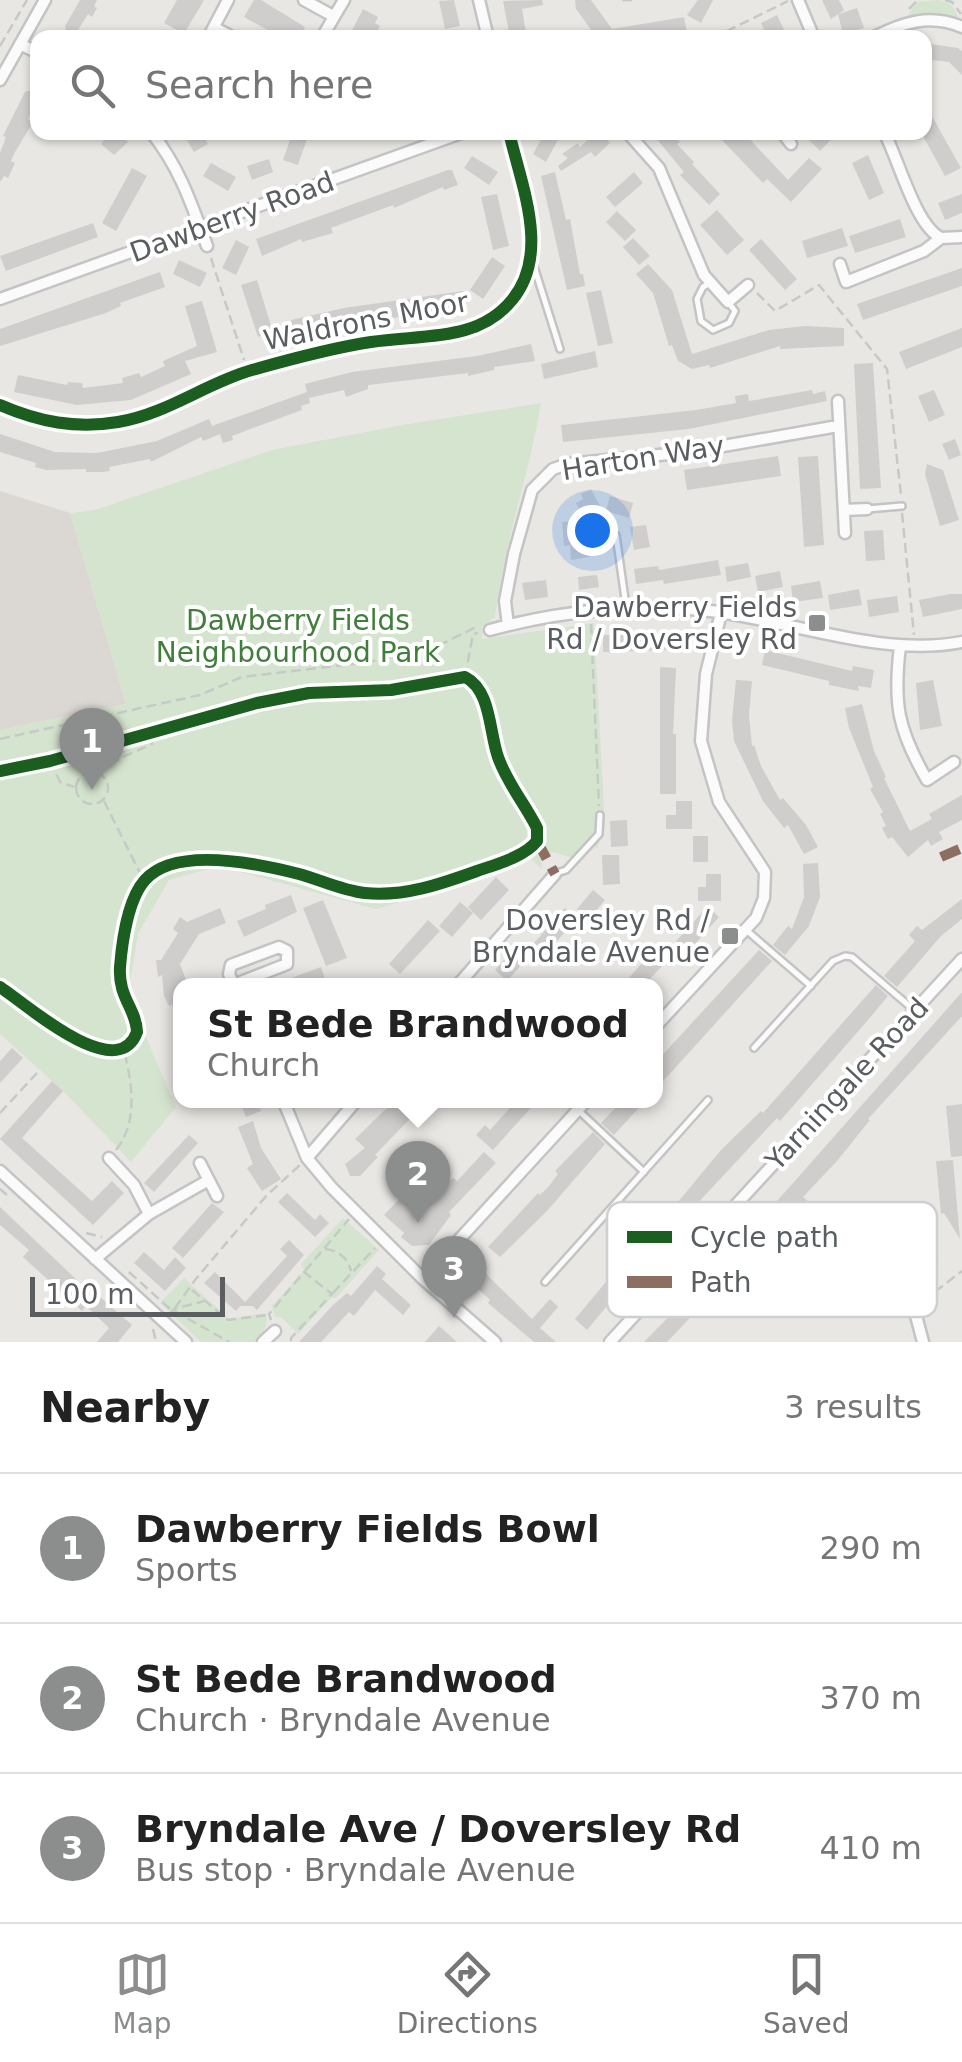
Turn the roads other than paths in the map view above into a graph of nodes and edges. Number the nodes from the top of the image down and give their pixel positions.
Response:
1 (45, 0) edge
2 (228, 0) edge
3 (304, 0) edge
4 (344, 0) edge
5 (479, 0) edge
6 (798, 0) edge
7 (333, 16) junction
8 (962, 27) edge
9 (213, 30) edge
10 (326, 30) edge
11 (486, 30) edge
12 (811, 30) edge
13 (887, 30) edge
14 (20, 44) junction
15 (30, 49) edge
16 (0, 80) edge
17 (156, 140) edge
18 (442, 140) edge
19 (511, 140) edge
20 (634, 140) edge
21 (788, 140) edge
22 (889, 140) edge
23 (791, 144) dead end
24 (201, 229) junction
25 (962, 237) edge
26 (941, 238) junction
27 (207, 246) road end
28 (531, 257) junction
29 (840, 264) dead end
30 (711, 283) junction
31 (748, 286) road end
32 (0, 299) edge
33 (728, 302) junction
34 (560, 349) dead end
35 (838, 400) dead end
36 (0, 406) edge
37 (838, 426) junction
38 (902, 506) road end
39 (867, 509) joint
40 (844, 510) junction
41 (845, 532) dead end
42 (616, 535) dead end
43 (627, 609) junction
44 (722, 612) junction
45 (508, 625) junction
46 (490, 630) road end
47 (962, 642) edge
48 (900, 646) junction
49 (954, 762) dead end
50 (600, 815) road end
51 (554, 874) joint
52 (745, 929) junction
53 (962, 959) edge
54 (232, 978) edge
55 (251, 978) edge
56 (465, 978) edge
57 (810, 986) junction
58 (914, 1010) junction
59 (663, 1018) edge
60 (754, 1048) dead end
61 (708, 1100) dead end
62 (286, 1108) edge
63 (350, 1108) edge
64 (578, 1110) joint
65 (109, 1158) road end
66 (307, 1158) junction
67 (200, 1163) dead end
68 (0, 1171) edge
69 (644, 1172) junction
70 (206, 1181) junction
71 (217, 1196) dead end
72 (618, 1201) edge
73 (737, 1202) edge
74 (607, 1213) edge
75 (149, 1214) junction
76 (95, 1259) junction
77 (423, 1278) junction
78 (545, 1282) dead end
79 (633, 1317) edge
80 (917, 1317) edge
81 (275, 1331) road end
82 (186, 1342) edge
83 (264, 1342) edge
84 (496, 1342) edge
85 (610, 1342) edge
86 (924, 1342) edge

1 - 14 street
2 - 9 street
3 - 7 street
4 - 7 street
5 - 11 street
6 - 12 street
7 - 10 street
8 - 13 street
14 - 15 street
14 - 16 street
17 - 24 street
18 - 24 street, Dawberry Road
19 - 28 street
20 - 30 street
21 - 23 street
22 - 26 street
24 - 27 street
24 - 32 street, Dawberry Road
25 - 26 street
26 - 29 street
28 - 34 lane
28 - 36 street, Waldrons Moor
30 - 33 street
30 - 33 lane
31 - 33 street
35 - 37 street
37 - 40 street
37 - 45 street, Harton Way
38 - 39 lane
39 - 40 street
40 - 41 street
42 - 43 lane
43 - 44 street
43 - 45 street
44 - 48 street
44 - 52 street
45 - 46 street
47 - 48 street
48 - 49 street
50 - 51 lane
51 - 56 street
52 - 57 lane
52 - 59 street
53 - 58 street, Yarningale Road
54 - 55 street
57 - 58 lane
57 - 60 lane
58 - 73 street, Yarningale Road
61 - 69 lane
62 - 66 street
63 - 66 street
64 - 69 lane
64 - 77 street
65 - 75 street
66 - 77 street
67 - 70 street
68 - 76 street
69 - 72 lane
70 - 71 street
70 - 75 street
74 - 78 lane
75 - 76 street
76 - 82 street
77 - 84 street
79 - 85 street, Yarningale Road
80 - 86 street
81 - 83 street

